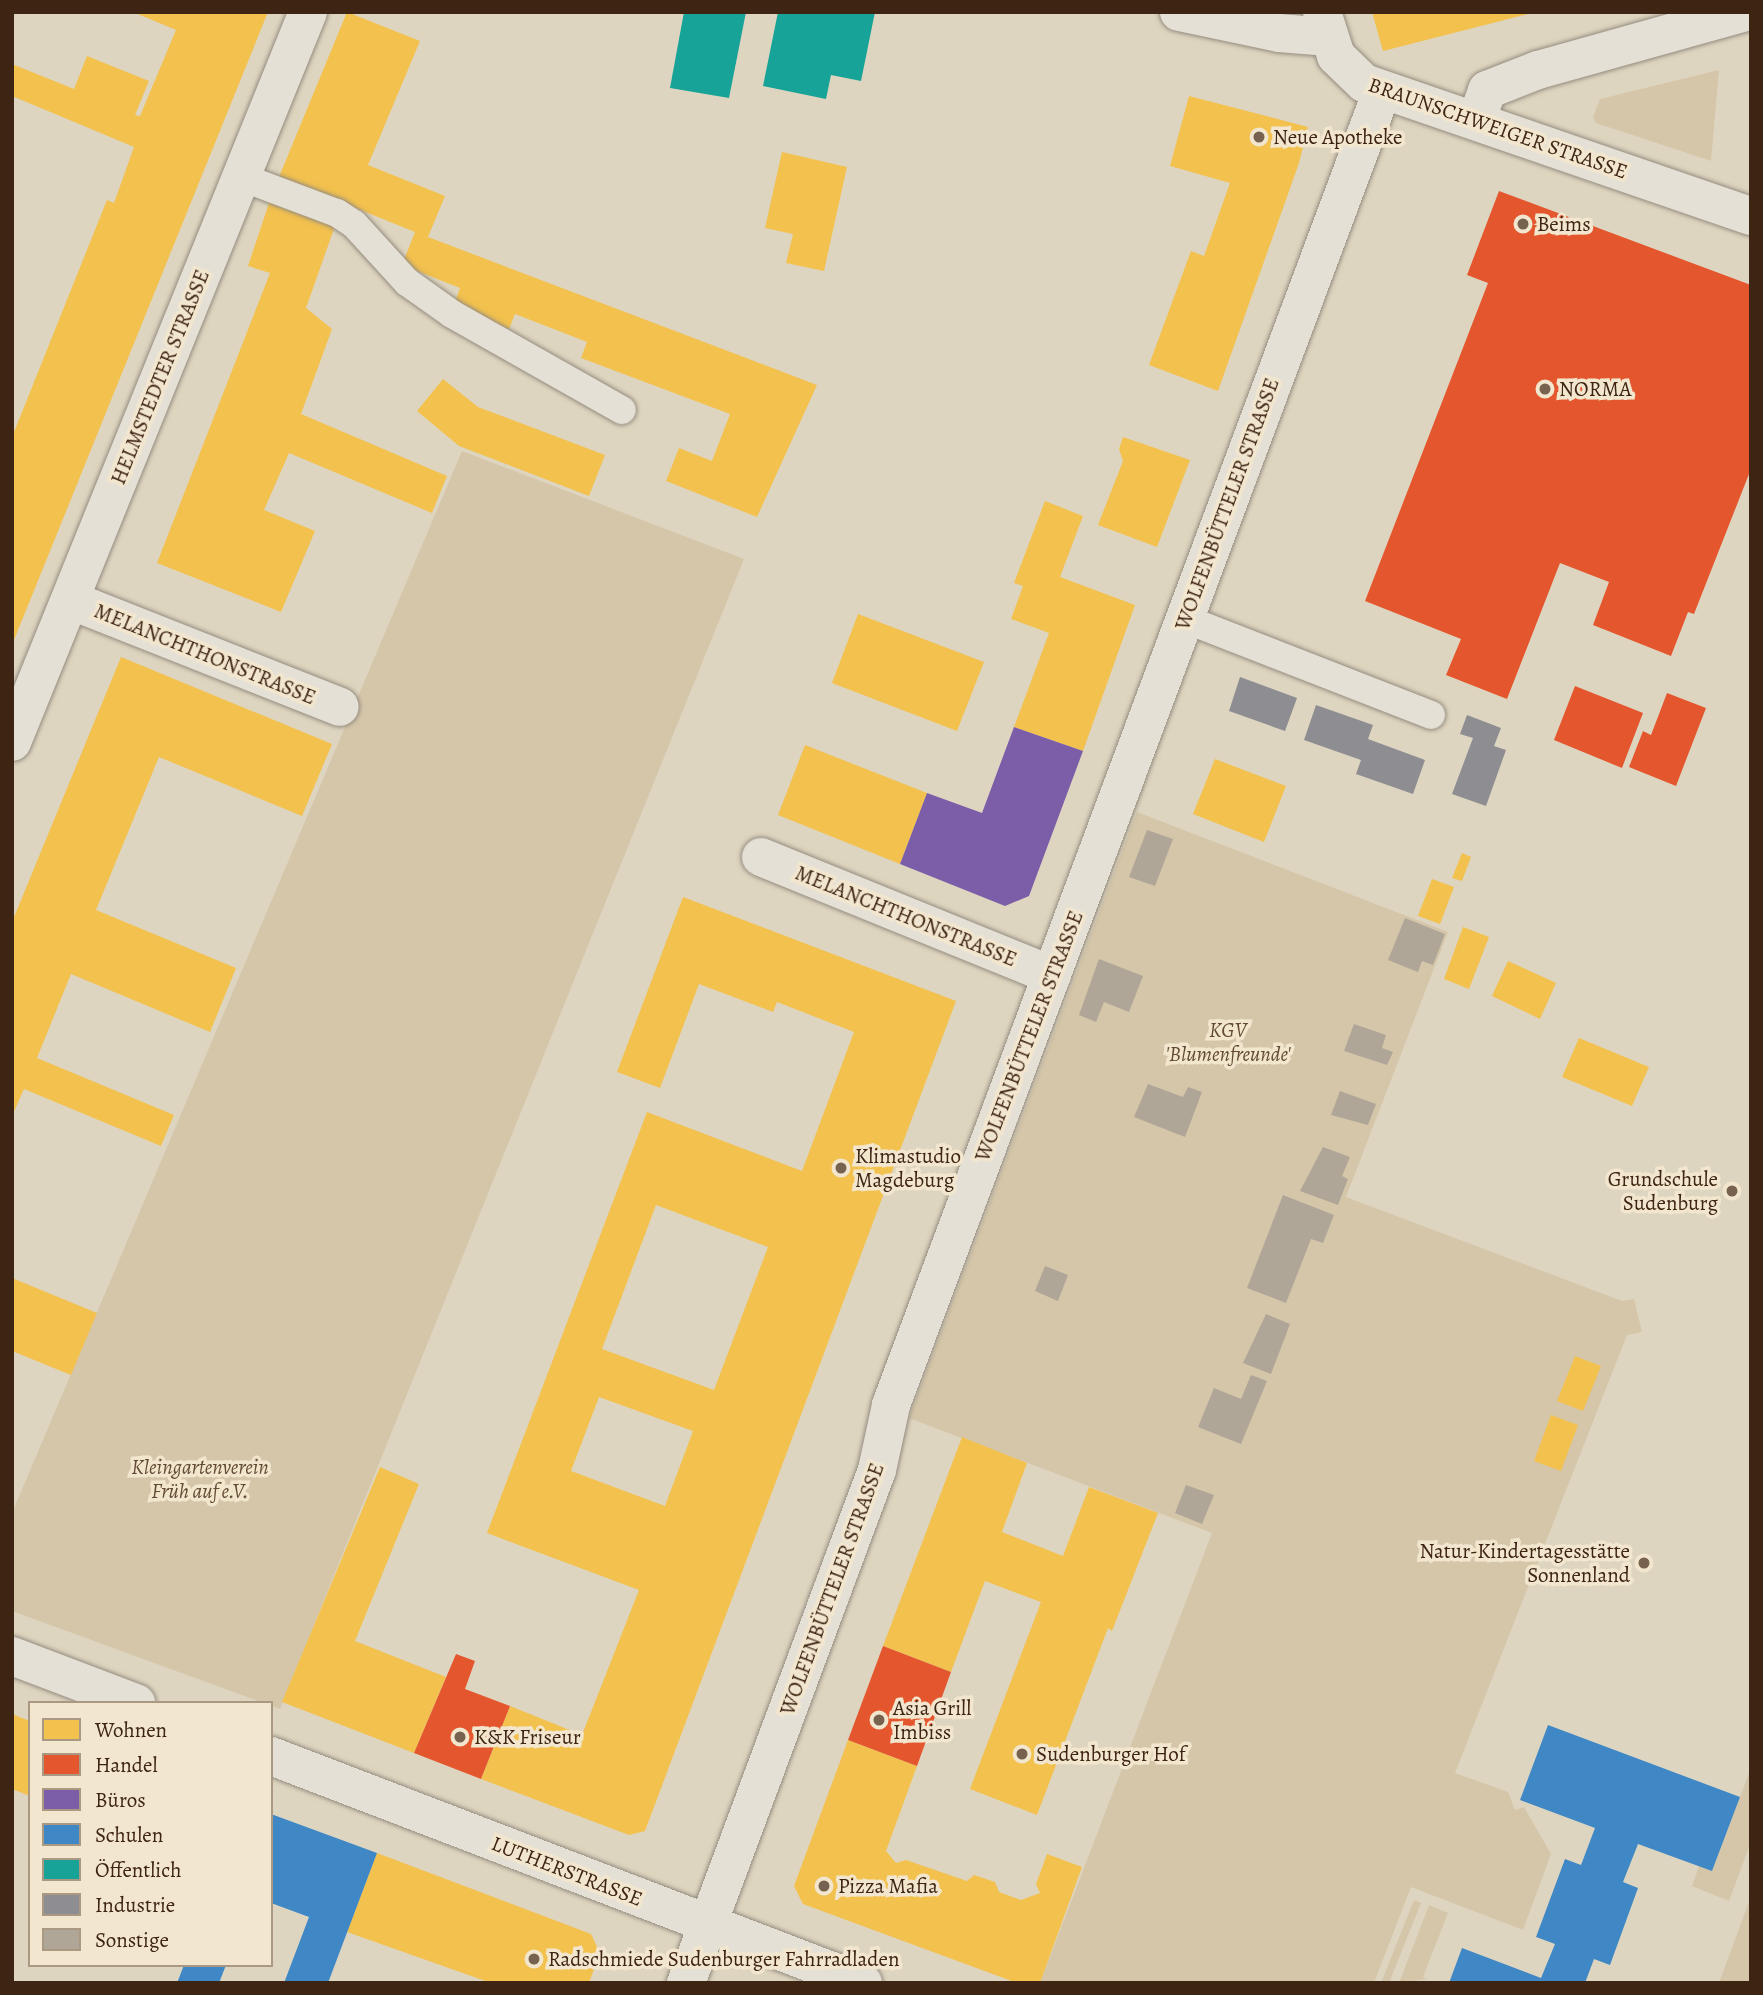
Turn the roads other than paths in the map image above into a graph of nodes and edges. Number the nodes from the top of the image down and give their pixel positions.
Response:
1 (308, 12) edge
2 (1179, 12) edge
3 (1746, 12) edge
4 (1325, 25) edge
5 (1382, 91) junction
6 (1476, 121) junction
7 (241, 177) junction
8 (1751, 216) edge
9 (622, 410) dead end
10 (70, 600) junction
11 (1185, 619) junction
12 (340, 707) dead end
13 (1431, 715) dead end
14 (12, 742) edge
15 (761, 857) dead end
16 (1052, 975) junction
17 (12, 1656) edge
18 (131, 1701) edge
19 (273, 1757) edge
20 (707, 1926) junction
21 (686, 1983) edge
22 (863, 1983) edge

1 - 7 street, HELMSTEDTER STRASSE
2 - 4 street, BRAUNSCHWEIGER STRASSE
3 - 6 street
4 - 5 street, BRAUNSCHWEIGER STRASSE
5 - 6 street, BRAUNSCHWEIGER STRASSE
5 - 11 street, WOLFENBÜTTELER STRASSE
6 - 8 street, BRAUNSCHWEIGER STRASSE
7 - 9 lane
7 - 10 street, HELMSTEDTER STRASSE
10 - 12 street, MELANCHTHONSTRASSE
10 - 14 street, HELMSTEDTER STRASSE
11 - 13 lane
11 - 16 street, WOLFENBÜTTELER STRASSE
15 - 16 street, MELANCHTHONSTRASSE
16 - 20 street, WOLFENBÜTTELER STRASSE
17 - 18 street
19 - 20 street, LUTHERSTRASSE
20 - 21 street, WOLFENBÜTTELER STRASSE
20 - 22 street, LUTHERSTRASSE

